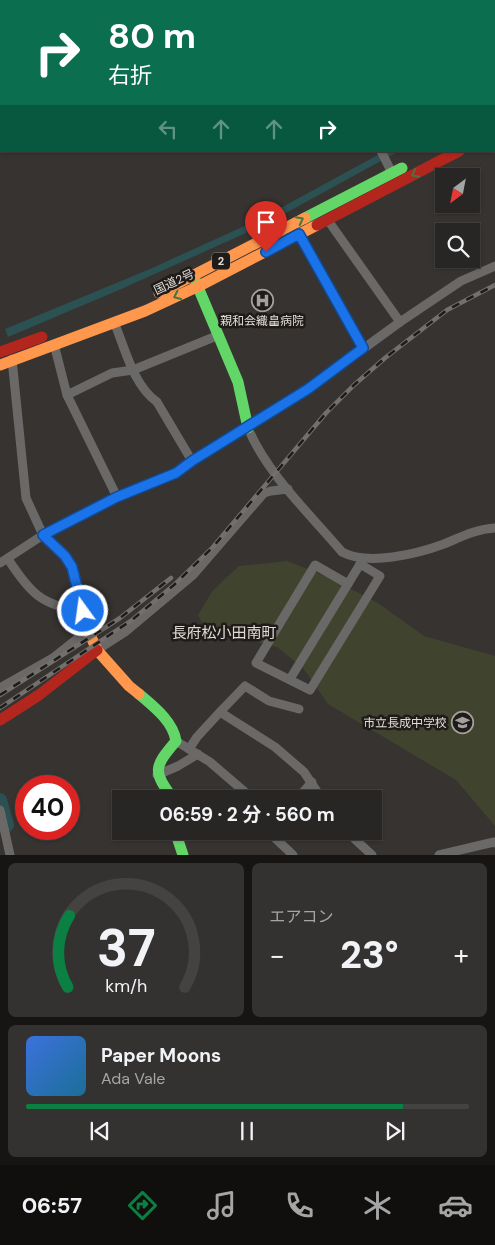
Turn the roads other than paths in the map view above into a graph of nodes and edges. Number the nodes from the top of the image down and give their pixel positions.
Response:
1 (381, 152) edge
2 (432, 152) edge
3 (457, 152) edge
4 (392, 173) junction
5 (327, 220) junction
6 (299, 234) junction
7 (495, 266) edge
8 (193, 276) junction
9 (199, 286) junction
10 (114, 322) junction
11 (400, 322) junction
12 (219, 335) junction
13 (54, 344) junction
14 (363, 348) junction
15 (7, 354) edge
16 (0, 365) edge
17 (133, 370) junction
18 (68, 395) junction
19 (248, 428) junction
20 (192, 461) junction
21 (288, 489) junction
22 (117, 497) junction
23 (495, 528) edge
24 (43, 535) junction
25 (3, 560) edge
26 (361, 561) junction
27 (348, 584) junction
28 (83, 611) junction
29 (88, 630) junction
30 (97, 650) junction
31 (290, 679) junction
32 (0, 688) edge
33 (299, 709) dead end
34 (220, 712) junction
35 (0, 720) edge
36 (176, 741) junction
37 (189, 749) junction
38 (198, 754) junction
39 (157, 775) junction
40 (312, 782) junction
41 (167, 790) edge
42 (242, 790) edge
43 (305, 790) edge
44 (317, 790) edge
45 (0, 810) edge
46 (178, 840) edge
47 (277, 840) edge
48 (356, 840) edge
49 (495, 843) edge
50 (0, 850) edge
51 (10, 853) edge
52 (456, 853) edge
53 (183, 855) edge
54 (293, 855) edge
55 (372, 855) edge
56 (439, 855) edge

1 - 4 street
2 - 4 main road, 国道2号 / 2
3 -> 5 main road, 国道2号 / 2
8 -> 4 main road, 国道2号 / 2
5 - 6 main road, 国道2号 / 2
5 - 11 street
6 - 9 main road, 国道2号 / 2
6 - 14 street
7 - 11 street
8 - 9 main road
8 - 15 main road, 国道2号 / 2
9 -> 10 main road, 国道2号 / 2
9 - 12 main road
10 - 13 main road, 国道2号 / 2
10 - 17 street
11 - 14 street
12 - 17 street
12 - 19 main road
13 - 15 main road, 国道2号 / 2
13 - 18 street
14 - 19 street
15 - 16 main road, 国道2号 / 2
15 - 24 street
17 - 18 street
17 - 20 street
18 - 22 street
19 - 20 street
19 - 21 street
20 - 22 street
21 - 26 street
21 - 30 street
22 - 24 street
23 - 26 street
24 - 25 street
24 - 28 main road
25 - 28 street
26 - 27 street
26 - 31 street
27 - 31 street
27 - 31 street
28 - 29 main road
29 - 30 main road
29 - 32 street
30 - 35 main road
30 - 36 main road
33 - 34 street
34 - 37 street
34 - 40 street
36 - 37 street
36 - 39 main road
37 - 38 street
38 - 39 street
38 - 42 street
39 - 41 main road
40 - 43 street
40 - 44 street
45 - 51 street
46 - 53 main road
47 - 54 street
48 - 55 street
49 - 52 street
50 - 51 street
52 - 56 street

